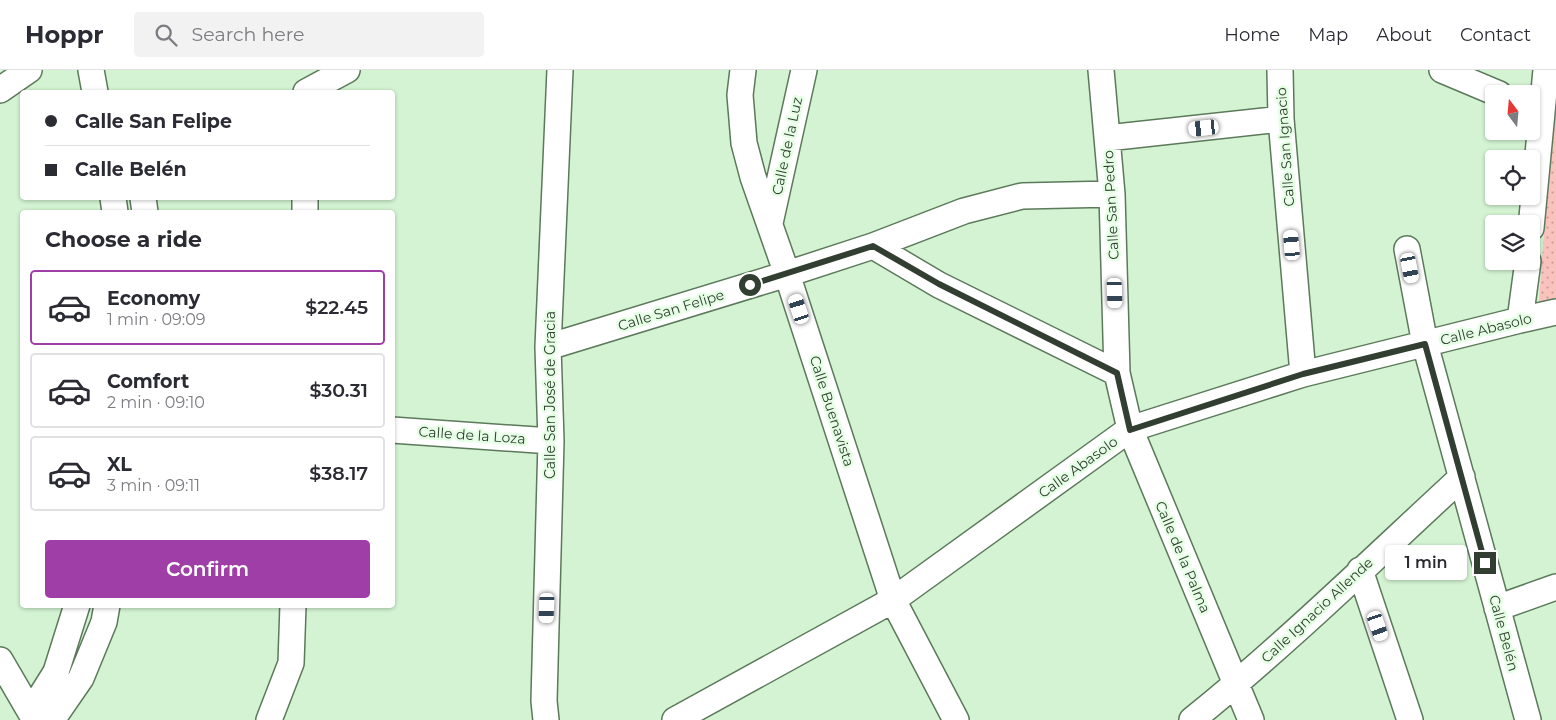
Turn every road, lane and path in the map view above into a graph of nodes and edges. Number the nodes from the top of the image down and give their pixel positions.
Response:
1 (29, 70) edge
2 (91, 70) edge
3 (347, 70) edge
4 (560, 70) edge
5 (743, 70) edge
6 (804, 70) edge
7 (1101, 70) edge
8 (1280, 70) edge
9 (1442, 70) edge
10 (1546, 70) edge
11 (1485, 88) edge
12 (0, 90) edge
13 (95, 90) edge
14 (310, 90) edge
15 (1540, 97) edge
16 (1281, 120) junction
17 (1107, 138) junction
18 (1535, 140) edge
19 (1112, 194) junction
20 (1532, 215) edge
21 (770, 223) junction
22 (873, 246) junction
23 (1407, 250) dead end
24 (1527, 270) edge
25 (787, 274) junction
26 (1556, 312) edge
27 (1520, 320) junction
28 (1425, 344) junction
29 (548, 347) junction
30 (1117, 373) junction
31 (1303, 374) junction
32 (395, 430) edge
33 (1130, 430) junction
34 (551, 441) junction
35 (1462, 477) junction
36 (1360, 570) junction
37 (1556, 587) edge
38 (893, 600) junction
39 (76, 608) edge
40 (106, 608) edge
41 (293, 608) edge
42 (1497, 608) junction
43 (0, 660) edge
44 (1236, 684) junction
45 (39, 717) edge
46 (269, 720) edge
47 (546, 720) edge
48 (675, 720) edge
49 (956, 720) edge
50 (1192, 720) edge
51 (1251, 720) edge
52 (1410, 720) edge
53 (1528, 720) edge

1 - 12 street
2 - 13 street
3 - 14 street
4 - 29 street, Calle San José de Gracia
5 - 21 street, Calle Buenavista
6 - 21 street, Calle de la Luz
7 - 17 street, Calle San Pedro
8 - 16 street, Calle San Ignacio
9 - 11 street
10 - 15 street
16 - 17 street
16 - 31 street, Calle San Ignacio
17 - 19 street, Calle San Pedro
18 - 20 street
19 - 22 street, Calle San Felipe
19 - 30 street, Calle San Pedro
21 - 25 street, Calle Buenavista
22 - 25 street, Calle San Felipe
22 - 30 street
23 - 28 street, Calle Belén
24 - 27 street
25 - 29 street, Calle San Felipe
25 - 38 street, Calle Buenavista
26 - 27 street, Calle Abasolo
27 - 28 street, Calle Abasolo
28 - 31 street, Calle Abasolo
28 - 35 street, Calle Belén
29 - 34 street, Calle San José de Gracia
30 - 33 street, Calle San Pedro
31 - 33 street, Calle Abasolo
32 - 34 street, Calle de la Loza
33 - 38 street, Calle Abasolo
33 - 44 street, Calle de la Palma
34 - 47 street, Calle San José de Gracia
35 - 36 street, Calle Ignacio Allende
35 - 42 street, Calle Belén
36 - 44 street, Calle Ignacio Allende
36 - 52 street
37 - 42 street
38 - 48 street, Calle Abasolo
38 - 49 street, Calle Buenavista
39 - 45 street
40 - 45 street
41 - 46 street
42 - 53 street, Calle Belén
43 - 45 street
44 - 50 street, Calle Ignacio Allende
44 - 51 street, Calle de la Palma

